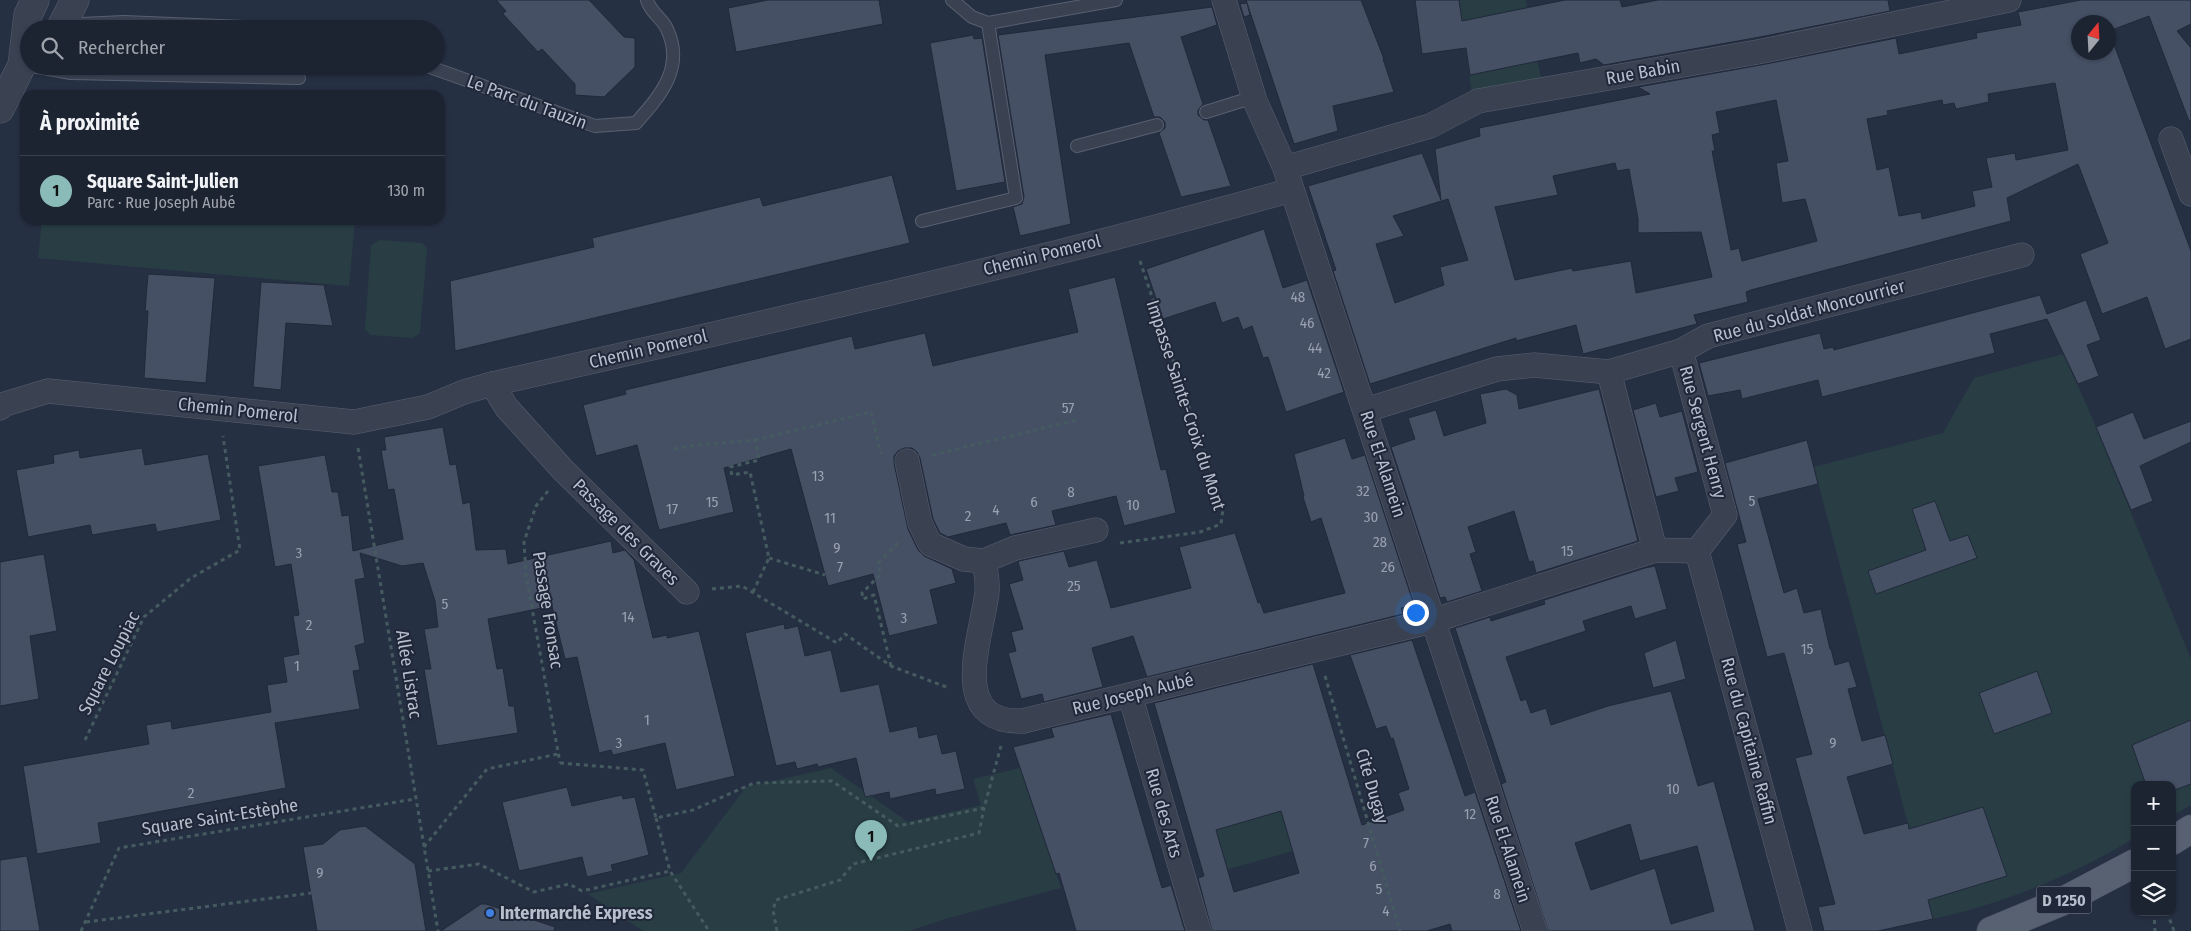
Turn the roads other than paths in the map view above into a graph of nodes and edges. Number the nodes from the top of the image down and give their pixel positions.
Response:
1 (35, 0) edge
2 (75, 0) edge
3 (648, 0) edge
4 (952, 0) edge
5 (1116, 0) edge
6 (1224, 0) edge
7 (2009, 0) edge
8 (28, 20) edge
9 (65, 20) edge
10 (988, 23) junction
11 (445, 72) edge
12 (21, 75) edge
13 (162, 75) edge
14 (299, 78) dead end
15 (1254, 97) junction
16 (0, 109) edge
17 (1206, 112) dead end
18 (1157, 125) dead end
19 (2171, 139) dead end
20 (1077, 146) dead end
21 (1288, 179) junction
22 (2191, 194) edge
23 (922, 221) dead end
24 (2022, 255) dead end
25 (1682, 351) junction
26 (1609, 372) junction
27 (492, 384) junction
28 (0, 408) edge
29 (1366, 410) junction
30 (907, 461) road end
31 (1096, 530) road end
32 (1654, 550) junction
33 (1697, 551) junction
34 (984, 561) junction
35 (687, 592) road end
36 (1432, 620) junction
37 (1130, 694) junction
38 (2191, 829) edge
39 (2176, 838) edge
40 (2131, 865) edge
41 (1199, 931) edge
42 (1534, 931) edge
43 (1800, 931) edge
44 (1991, 931) edge

1 - 8 street
2 - 9 street
3 - 11 lane, Le Parc du Tauzin
4 - 10 lane
5 - 10 lane
6 - 15 street, Rue El-Alamein
7 - 21 street, Rue Babin
10 - 23 lane
12 - 16 street
13 - 14 lane
15 - 17 lane
15 - 21 street, Rue El-Alamein
18 - 20 lane
19 - 22 street
21 - 27 street, Chemin Pomerol
21 - 29 street, Rue El-Alamein
24 - 25 street, Rue du Soldat Moncourrier
25 - 26 street, Rue du Soldat Moncourrier
25 - 33 street, Rue Sergent Henry
26 - 29 street, Rue du Soldat Moncourrier
26 - 32 street
27 - 28 street, Chemin Pomerol
27 - 35 street, Passage des Graves
29 - 36 street, Rue El-Alamein
30 - 34 street
31 - 34 street
32 - 33 street
32 - 36 street
33 - 43 street, Rue du Capitaine Raffin
34 - 37 street, Rue Joseph Aubé
36 - 37 street, Rue Joseph Aubé
36 - 42 street, Rue El-Alamein
37 - 41 street, Rue des Arts
38 - 39 main road
40 - 44 main road, D 1250

